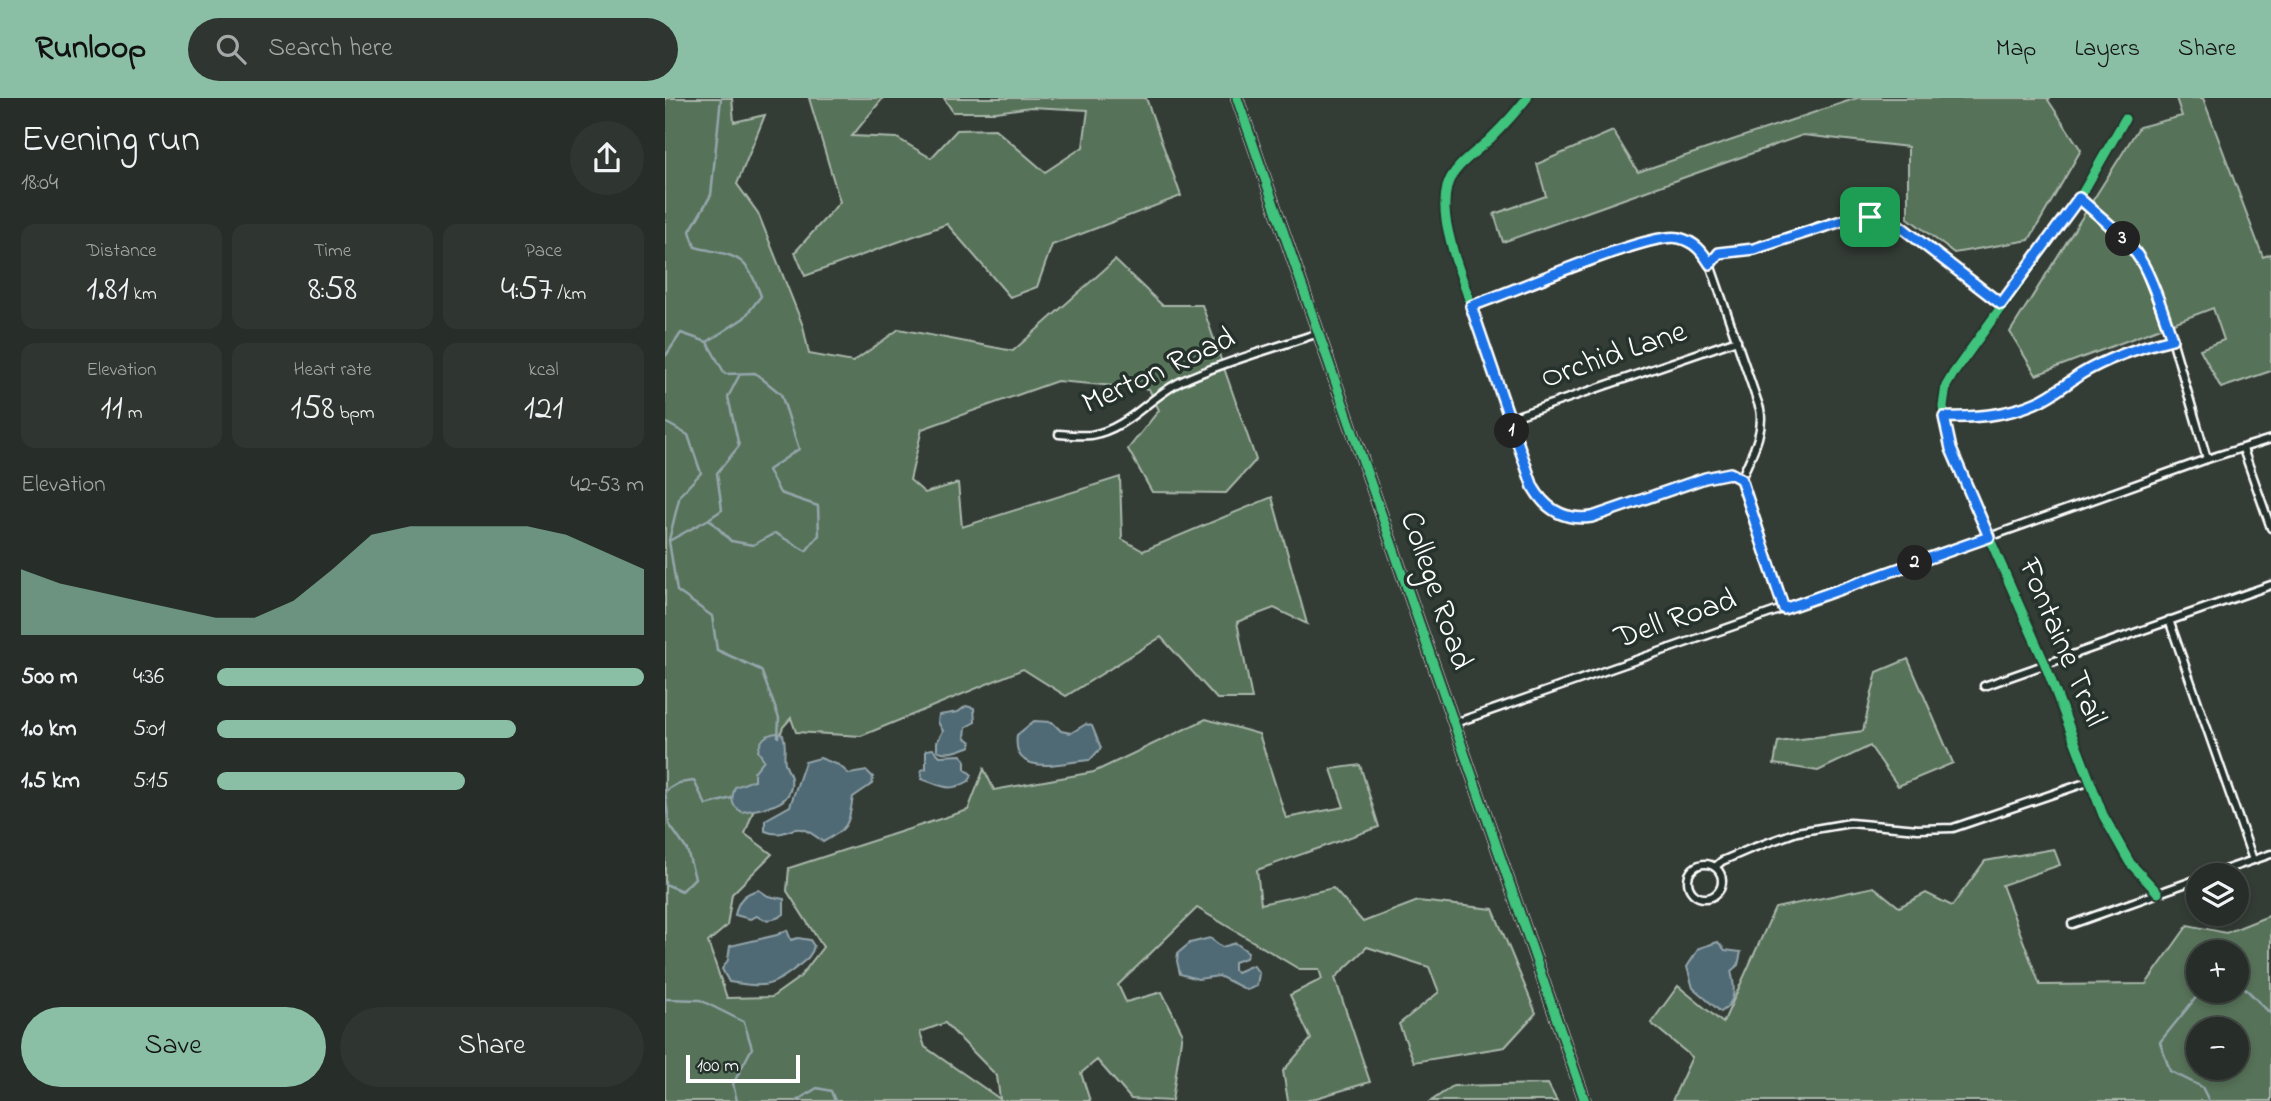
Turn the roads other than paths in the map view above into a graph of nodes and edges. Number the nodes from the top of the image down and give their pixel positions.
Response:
1 (1237, 98) edge
2 (1527, 98) edge
3 (2125, 119) dead end
4 (2079, 198) junction
5 (1710, 264) junction
6 (2001, 304) junction
7 (1471, 306) junction
8 (1318, 333) junction
9 (2172, 339) junction
10 (1737, 340) junction
11 (1944, 417) junction
12 (1508, 419) junction
13 (1059, 434) dead end
14 (2271, 439) edge
15 (2243, 449) junction
16 (2207, 459) junction
17 (1741, 479) junction
18 (2271, 528) edge
19 (1989, 537) junction
20 (2271, 585) edge
21 (1784, 609) junction
22 (2169, 620) junction
23 (2045, 664) junction
24 (1984, 685) dead end
25 (1455, 723) junction
26 (2091, 780) junction
27 (2271, 855) edge
28 (2253, 860) junction
29 (2244, 863) edge
30 (1715, 867) junction
31 (2186, 883) edge
32 (2158, 893) junction
33 (2072, 924) dead end
34 (1584, 1101) edge

1 - 8 street, College Road
2 - 7 street
3 - 4 street, Fontaine Trail
4 - 6 street, Fontaine Trail
4 - 9 street
5 - 6 street
5 - 7 street
5 - 10 street
6 - 11 street, Fontaine Trail
7 - 12 street
8 - 13 street, Merton Road
8 - 25 street, College Road
9 - 11 street
9 - 16 street
10 - 12 street, Orchid Lane
10 - 17 street
11 - 19 street, Fontaine Trail
12 - 17 street
14 - 15 street, Dell Road
15 - 16 street, Dell Road
15 - 18 street
16 - 19 street, Dell Road
17 - 21 street
19 - 21 street, Dell Road
19 - 23 street, Fontaine Trail
20 - 22 street
21 - 25 street, Dell Road
22 - 23 street
22 - 28 street
23 - 24 street
23 - 26 street, Fontaine Trail
25 - 34 street, College Road
26 - 30 street
26 - 32 street, Fontaine Trail
27 - 28 street
28 - 29 street
30 - 30 street
31 - 32 street
32 - 33 street

